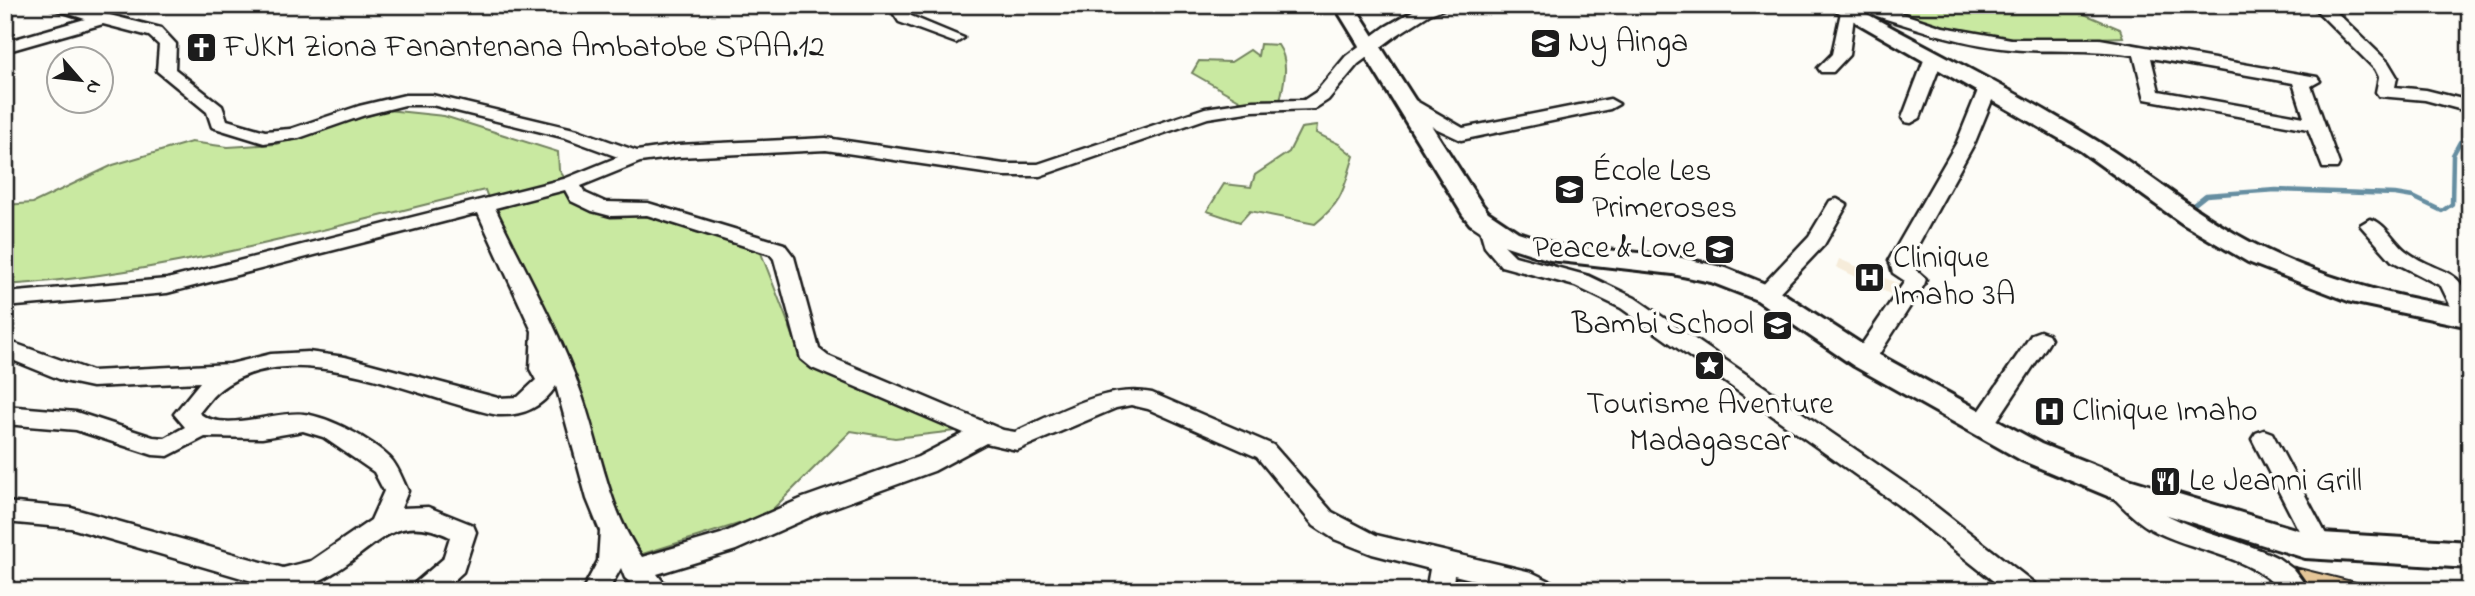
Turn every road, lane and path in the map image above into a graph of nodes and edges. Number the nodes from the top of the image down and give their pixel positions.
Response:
1 (50, 5) edge
2 (896, 5) edge
3 (1344, 5) edge
4 (1446, 5) edge
5 (2319, 5) edge
6 (1848, 8) edge
7 (102, 19) junction
8 (956, 38) dead end
9 (5, 47) edge
10 (1368, 47) junction
11 (2141, 50) junction
12 (1933, 60) junction
13 (1827, 68) dead end
14 (1988, 88) junction
15 (1404, 99) junction
16 (1610, 104) dead end
17 (2470, 107) edge
18 (1910, 118) dead end
19 (2318, 125) junction
20 (636, 157) junction
21 (2330, 164) dead end
22 (570, 183) junction
23 (484, 203) junction
24 (1837, 205) dead end
25 (2370, 225) dead end
26 (1489, 226) junction
27 (1766, 294) junction
28 (5, 300) edge
29 (2468, 318) edge
30 (542, 331) junction
31 (2040, 339) dead end
32 (5, 348) edge
33 (1864, 359) junction
34 (232, 372) junction
35 (5, 415) edge
36 (1982, 425) junction
37 (202, 428) junction
38 (982, 434) junction
39 (2264, 439) dead end
40 (2121, 489) junction
41 (5, 512) edge
42 (382, 523) junction
43 (610, 534) junction
44 (2320, 547) junction
45 (2470, 555) edge
46 (1444, 560) junction
47 (634, 570) junction
48 (278, 585) edge
49 (424, 591) edge
50 (595, 591) edge
51 (657, 591) edge
52 (1439, 591) edge
53 (1545, 591) edge
54 (2025, 591) edge
55 (2297, 591) edge

1 - 7 street
2 - 8 street
3 - 10 main road
4 - 10 street
5 - 17 street
6 - 11 street
6 - 12 main road
6 - 13 street
7 - 9 street
7 - 20 street
10 - 15 main road
10 - 20 street
11 - 19 street
11 - 19 street
12 - 14 main road
12 - 18 street
14 - 29 main road
14 - 33 street
15 - 16 street
15 - 26 main road
19 - 21 street
20 - 22 street
22 - 23 street
22 - 38 street
23 - 28 street
23 - 30 street
24 - 27 street
25 - 29 street
26 - 27 main road
26 - 54 street
27 - 33 main road
30 - 34 street
30 - 43 street
31 - 36 street
32 - 34 street
33 - 36 main road
34 - 37 street
35 - 37 street
36 - 40 main road
37 - 42 street
38 - 46 street
38 - 47 street
39 - 44 street
40 - 44 main road
40 - 55 street
41 - 48 street
42 - 48 street
42 - 49 street
43 - 47 street
43 - 50 street
44 - 45 main road
46 - 52 street
46 - 53 street
47 - 51 street

